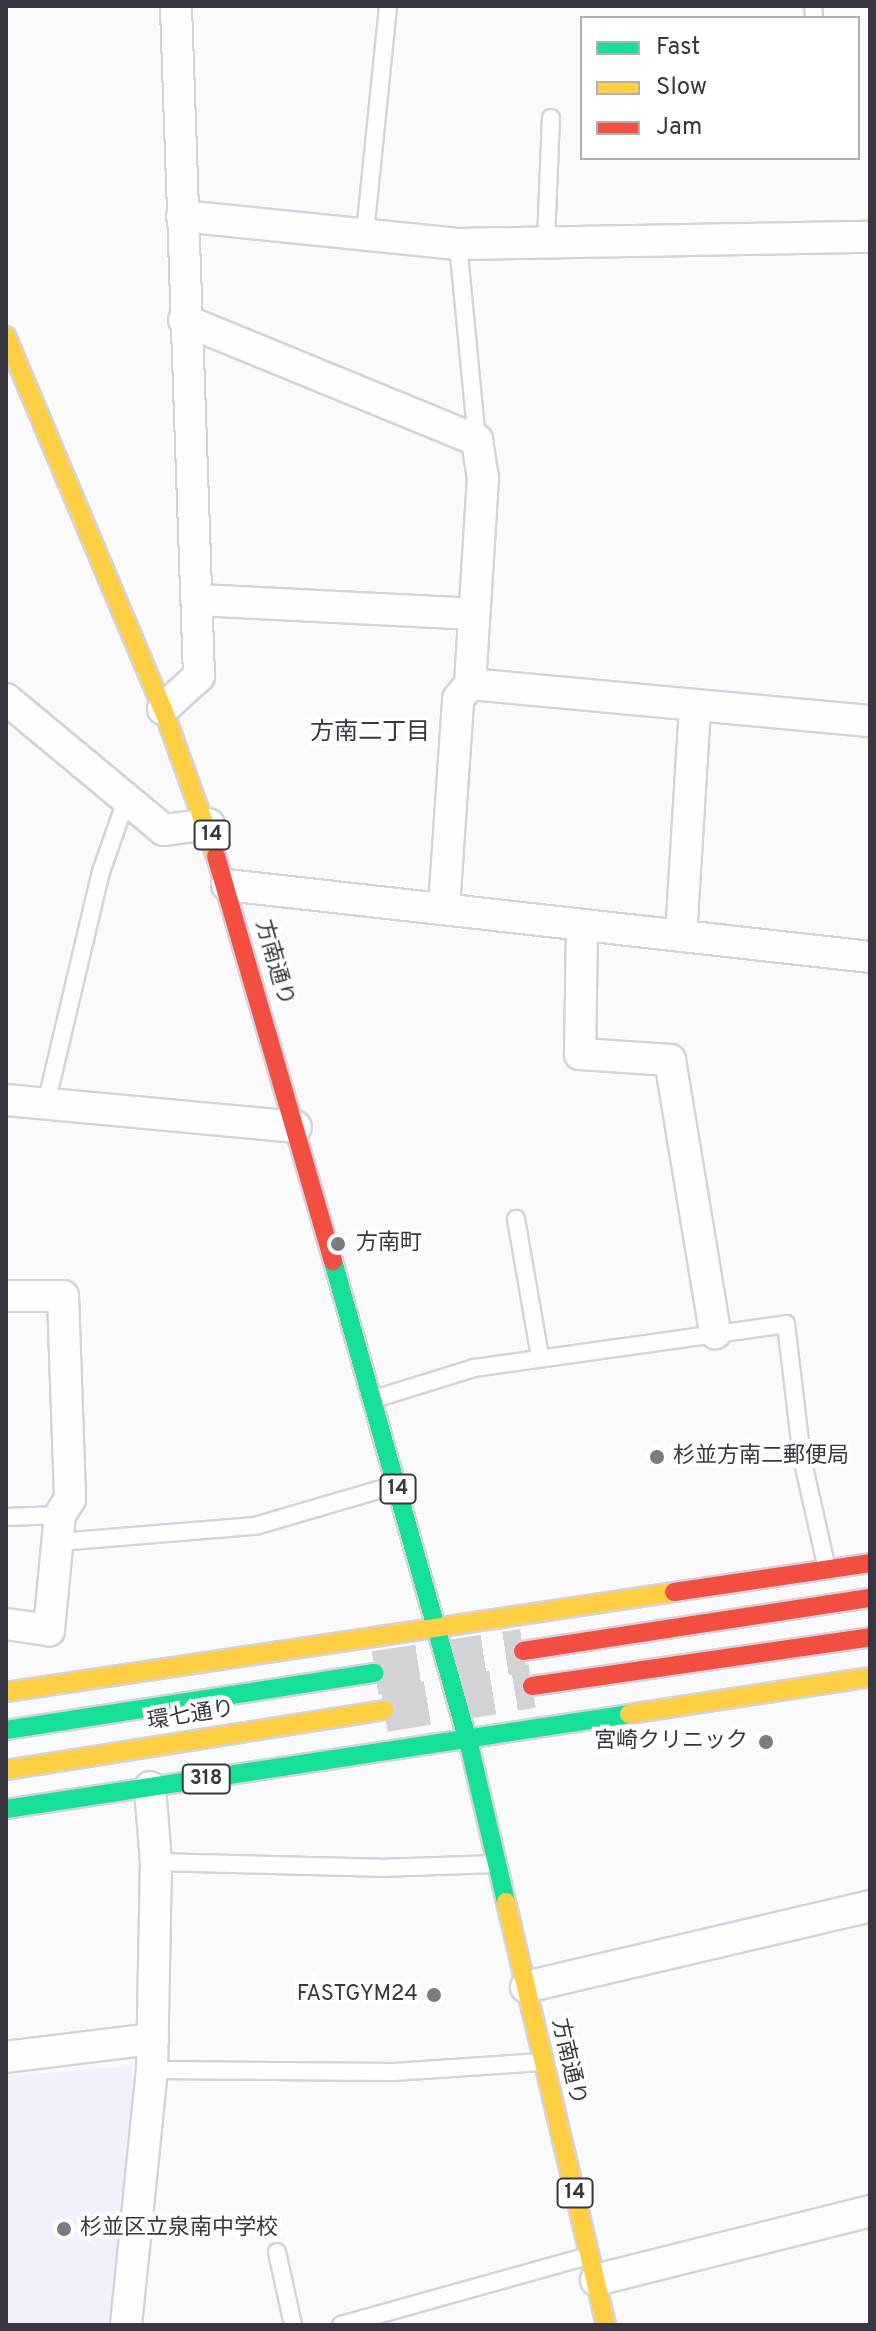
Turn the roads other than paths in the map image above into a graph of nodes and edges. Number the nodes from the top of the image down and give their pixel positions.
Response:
1 (176, 6) edge
2 (388, 6) edge
3 (551, 118) dead end
4 (182, 216) junction
5 (365, 233) junction
6 (870, 237) edge
7 (546, 241) junction
8 (458, 244) junction
9 (184, 320) junction
10 (6, 336) edge
11 (477, 440) junction
12 (198, 600) junction
13 (471, 614) junction
14 (470, 684) junction
15 (6, 699) edge
16 (695, 708) junction
17 (163, 709) junction
18 (870, 721) edge
19 (125, 803) junction
20 (209, 824) junction
21 (227, 885) junction
22 (444, 907) junction
23 (582, 927) junction
24 (681, 936) junction
25 (870, 957) edge
26 (6, 1100) edge
27 (46, 1104) junction
28 (296, 1127) junction
29 (516, 1219) dead end
30 (6, 1296) edge
31 (715, 1333) junction
32 (540, 1356) junction
33 (372, 1399) junction
34 (397, 1484) junction
35 (6, 1517) edge
36 (59, 1529) junction
37 (870, 1563) edge
38 (827, 1569) junction
39 (870, 1598) edge
40 (6, 1624) edge
41 (435, 1624) junction
42 (870, 1637) edge
43 (523, 1651) tunnel mouth
44 (375, 1673) tunnel mouth
45 (870, 1677) edge
46 (532, 1686) tunnel mouth
47 (6, 1692) edge
48 (384, 1710) tunnel mouth
49 (6, 1730) edge
50 (468, 1740) junction
51 (6, 1770) edge
52 (150, 1787) junction
53 (6, 1809) edge
54 (156, 1862) junction
55 (498, 1864) junction
56 (870, 1906) edge
57 (526, 1987) junction
58 (153, 2039) junction
59 (6, 2057) edge
60 (543, 2062) junction
61 (152, 2070) junction
62 (870, 2211) edge
63 (277, 2252) dead end
64 (593, 2268) junction
65 (126, 2325) edge
66 (293, 2325) edge
67 (341, 2325) edge
68 (606, 2325) edge

1 - 4 street
2 - 5 lane
3 - 7 lane
4 - 5 street
4 - 9 street
5 - 8 street
6 - 7 street
7 - 8 street
8 - 11 lane
9 - 11 street
9 - 12 street
10 - 17 main road, 方南通り / 14
11 - 13 street
12 - 13 street
12 - 17 street
13 - 14 street
14 - 16 street
14 - 22 street
15 - 19 street
16 - 18 street
16 - 24 street
17 - 20 main road, 方南通り / 14
19 - 20 street
19 - 27 lane
20 - 21 main road, 方南通り / 14
21 - 22 street
21 - 28 main road, 方南通り / 14
22 - 23 street
23 - 24 street
23 - 31 street
24 - 25 street
26 - 27 street
27 - 28 street
28 - 33 main road, 方南通り / 14
29 - 32 lane
30 - 36 street
31 - 32 lane
31 - 38 lane
32 - 33 lane
33 - 34 main road, 方南通り / 14
34 - 36 lane
34 - 41 main road, 方南通り / 14
35 - 36 lane
36 - 40 street
37 - 38 main road
38 - 41 main road
39 - 43 main road
41 - 47 main road
41 - 50 main road, 14
42 - 46 main road
44 - 49 main road, 環七通り
45 - 50 main road, 318
48 - 51 main road, 環七通り / 318
50 - 52 main road, 318
50 - 55 main road, 方南通り / 14
52 - 53 main road, 318
52 - 54 street
54 - 55 lane
54 - 58 street
55 - 57 main road, 方南通り / 14
56 - 57 street
57 - 60 main road, 方南通り / 14
58 - 59 street
58 - 61 street
60 - 61 lane
60 - 64 main road, 方南通り / 14
61 - 65 street
62 - 64 street
63 - 66 lane
64 - 67 lane
64 - 68 main road, 方南通り / 14

